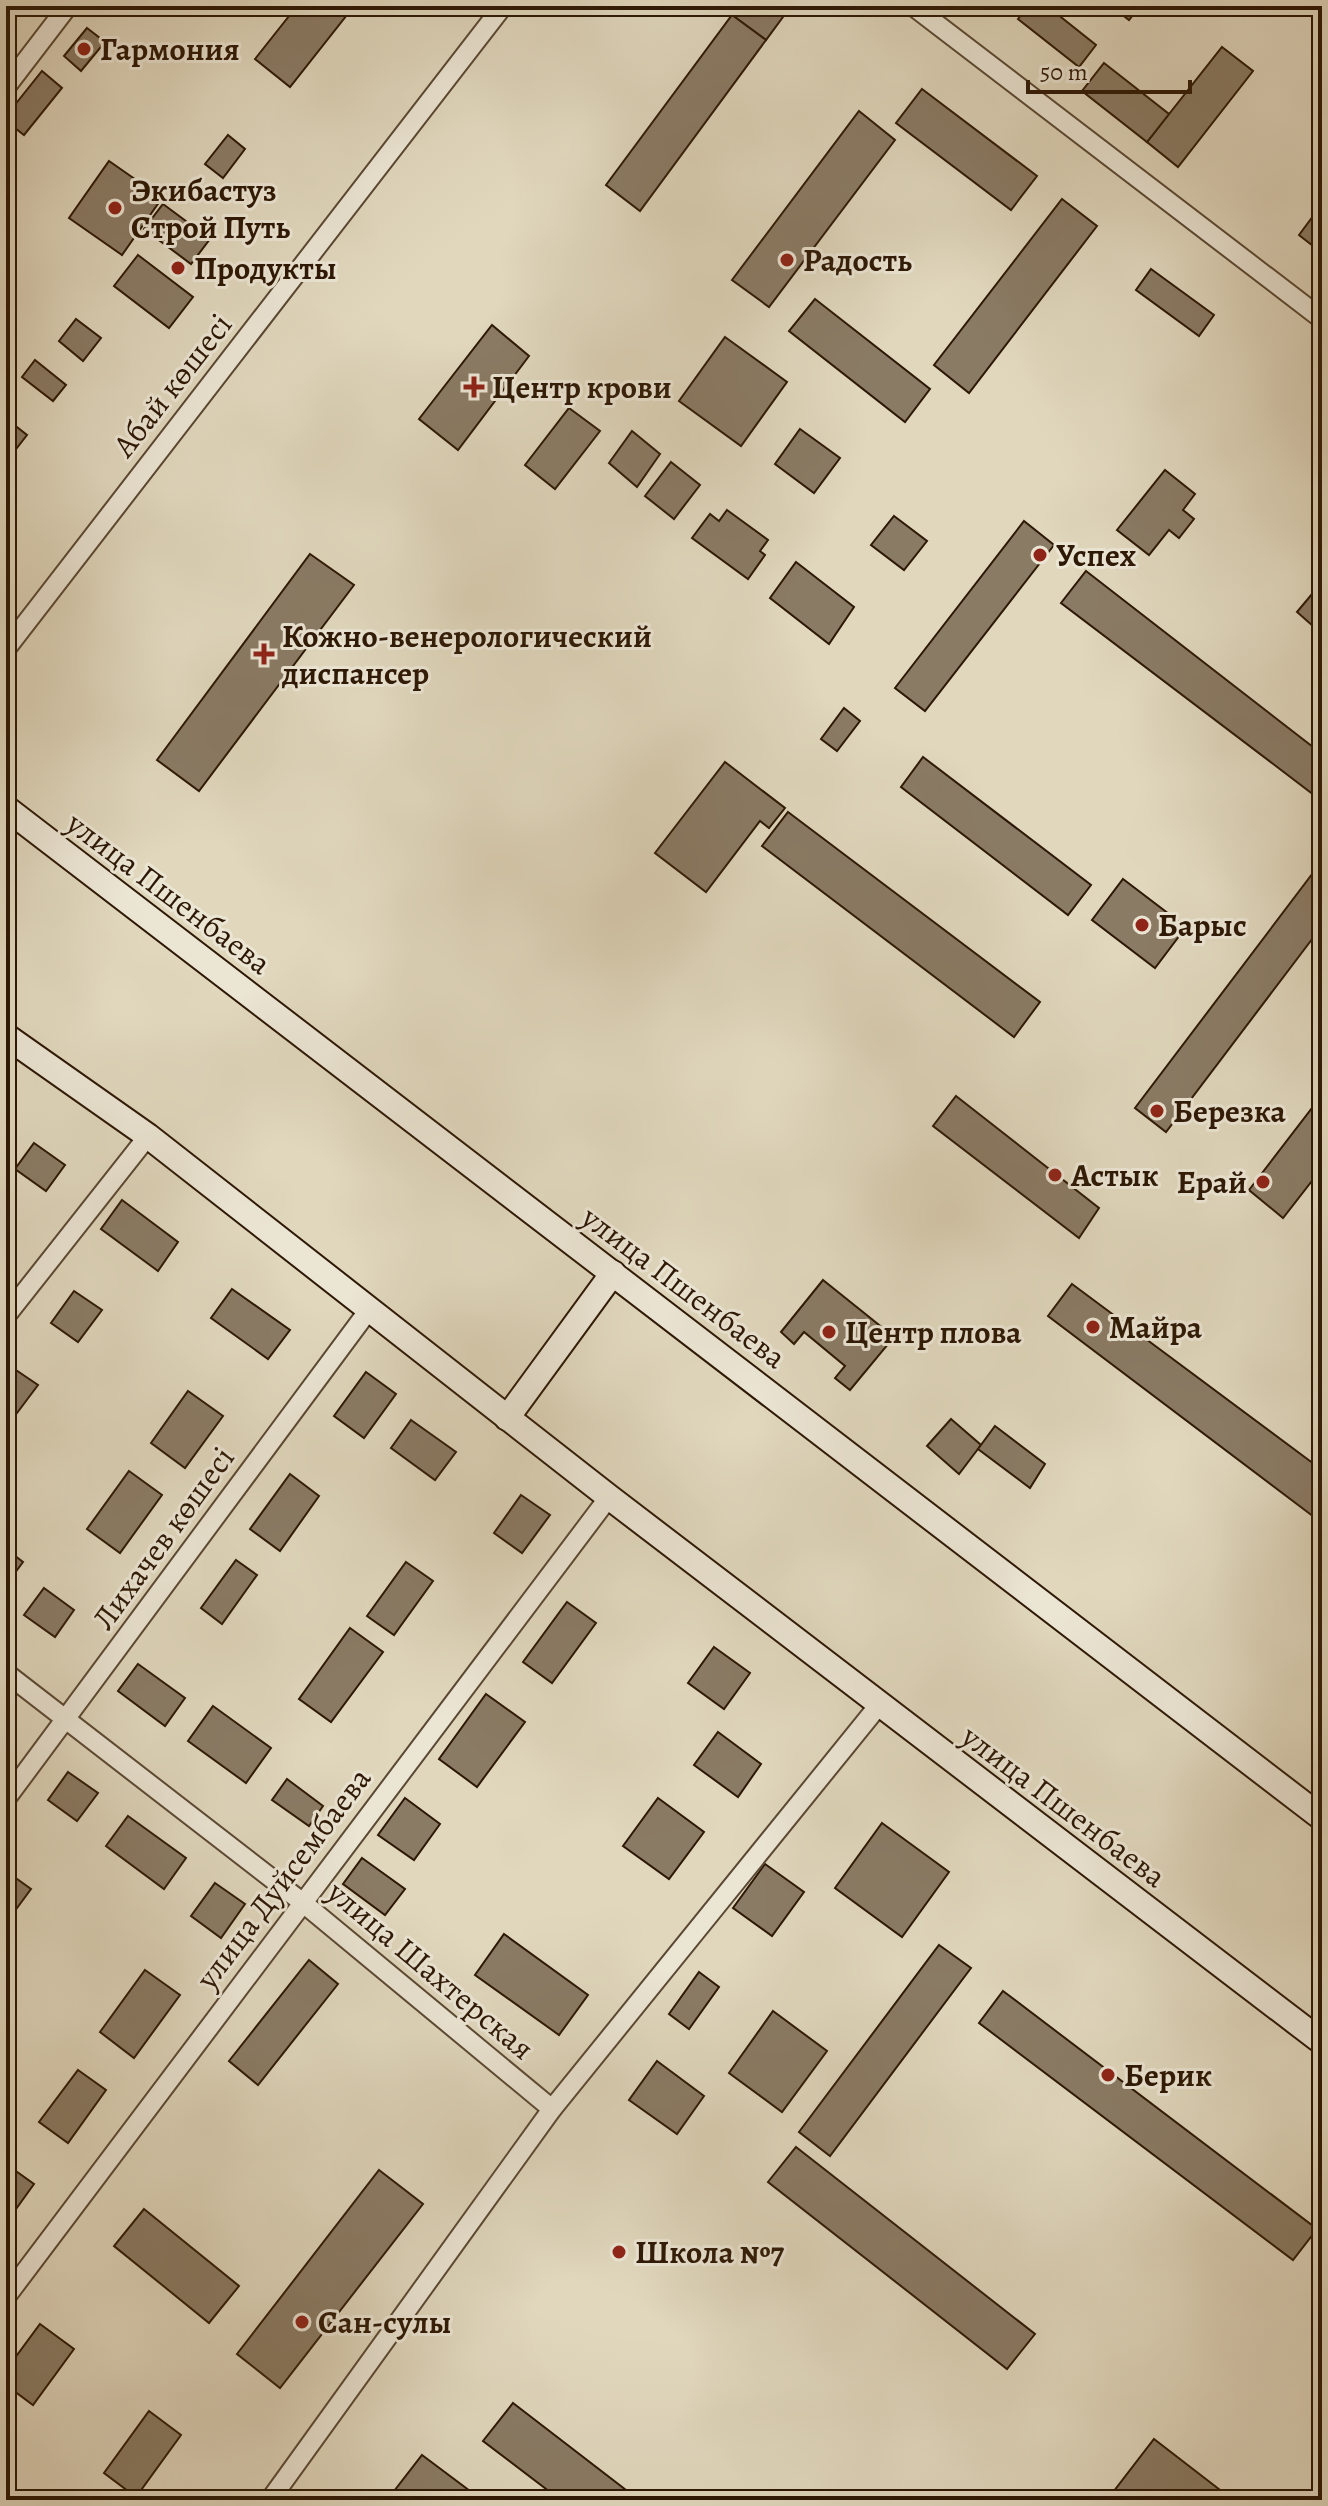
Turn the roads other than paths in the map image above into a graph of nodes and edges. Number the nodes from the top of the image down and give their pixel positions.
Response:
1 (68, 6) edge
2 (503, 6) edge
3 (913, 6) edge
4 (6, 87) edge
5 (1322, 319) edge
6 (6, 649) edge
7 (6, 808) edge
8 (6, 1036) edge
9 (148, 1136) junction
10 (613, 1273) junction
11 (368, 1311) junction
12 (6, 1316) edge
13 (507, 1418) junction
14 (609, 1497) junction
15 (6, 1673) edge
16 (879, 1705) junction
17 (67, 1719) junction
18 (6, 1799) edge
19 (1322, 1818) edge
20 (302, 1902) junction
21 (1322, 2042) edge
22 (552, 2109) junction
23 (6, 2297) edge
24 (270, 2500) edge

1 - 4 street
2 - 6 street, Абай көшесі
3 - 5 street
7 - 10 main road, улица Пшенбаева
8 - 9 main road, улица Пшенбаева
9 - 11 main road, улица Пшенбаева
9 - 12 street
10 - 13 main road
10 - 19 main road, улица Пшенбаева
11 - 13 main road, улица Пшенбаева
11 - 17 street, Лихачев көшесі
13 - 14 main road, улица Пшенбаева
14 - 16 main road, улица Пшенбаева
14 - 20 street, улица Дуйсембаева
15 - 17 street, улица Шахтерская
16 - 21 main road, улица Пшенбаева
16 - 22 street
17 - 18 street, Лихачев көшесі
17 - 20 street, улица Шахтерская
20 - 22 street, улица Шахтерская
20 - 23 street, улица Дуйсембаева
22 - 24 street

